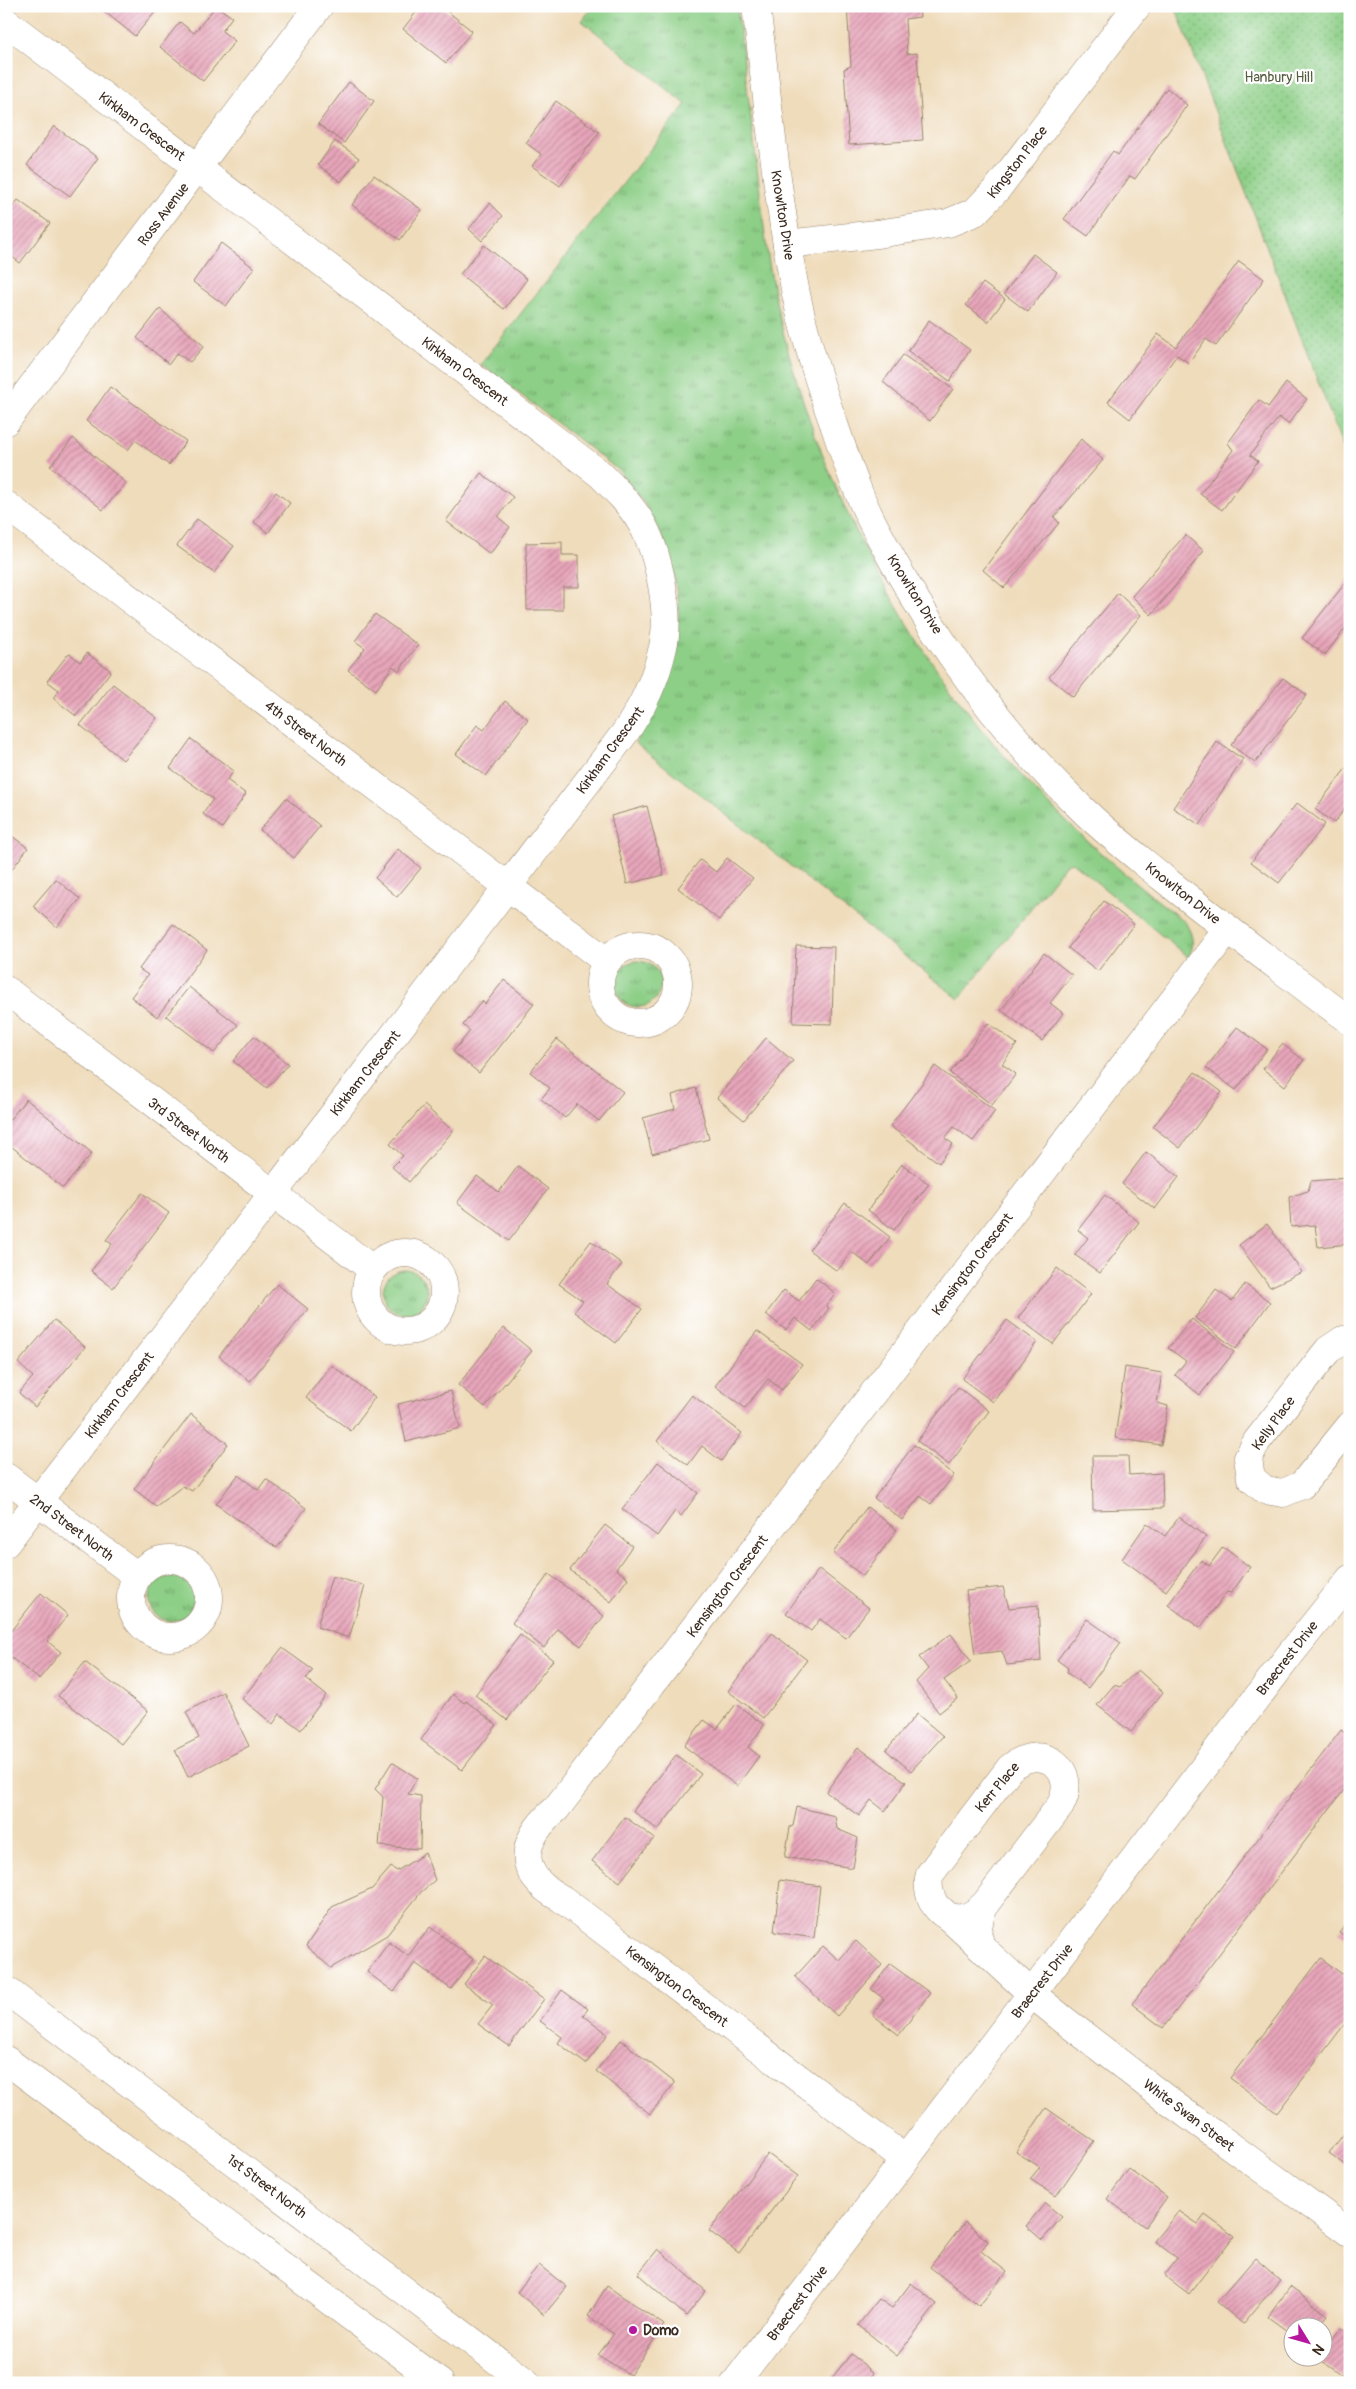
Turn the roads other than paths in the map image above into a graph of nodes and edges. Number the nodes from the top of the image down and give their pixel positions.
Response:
1 (319, 6) edge
2 (756, 6) edge
3 (1137, 6) edge
4 (6, 22) edge
5 (197, 168) junction
6 (787, 244) junction
7 (6, 421) edge
8 (6, 505) edge
9 (507, 887) junction
10 (1228, 929) junction
11 (606, 961) dead end
12 (6, 990) edge
13 (1350, 1021) edge
14 (272, 1193) junction
15 (372, 1269) dead end
16 (1350, 1339) edge
17 (1346, 1440) edge
18 (6, 1477) edge
19 (38, 1501) junction
20 (6, 1543) edge
21 (137, 1576) dead end
22 (1350, 1579) edge
23 (986, 1903) junction
24 (942, 1911) junction
25 (985, 1951) junction
26 (6, 1990) edge
27 (1032, 1994) junction
28 (6, 2060) edge
29 (905, 2159) junction
30 (1350, 2233) edge
31 (440, 2383) edge
32 (527, 2383) edge
33 (735, 2383) edge

1 - 5 street, Ross Avenue
2 - 6 street, Knowlton Drive
3 - 6 street, Kingston Place
4 - 5 street, Kirkham Crescent
5 - 7 street, Ross Avenue
5 - 9 street, Kirkham Crescent
6 - 10 street, Knowlton Drive
8 - 9 street, 4th Street North
9 - 11 street, 4th Street North
9 - 14 street, Kirkham Crescent
10 - 13 street, Knowlton Drive
10 - 29 street, Kensington Crescent
12 - 14 street, 3rd Street North
14 - 15 street, 3rd Street North
14 - 19 street, Kirkham Crescent
16 - 17 street, Kelly Place
18 - 19 street, 2nd Street North
19 - 20 street, Kirkham Crescent
19 - 21 street, 2nd Street North
22 - 27 street, Braecrest Drive
23 - 24 street, Kerr Place
23 - 24 street, Kerr Place
23 - 25 street, Kerr Place
24 - 25 street, Kerr Place
25 - 27 street, Kerr Place
26 - 32 street, 1st Street North
27 - 29 street, Braecrest Drive
27 - 30 street, White Swan Street
28 - 31 street
29 - 33 street, Braecrest Drive

